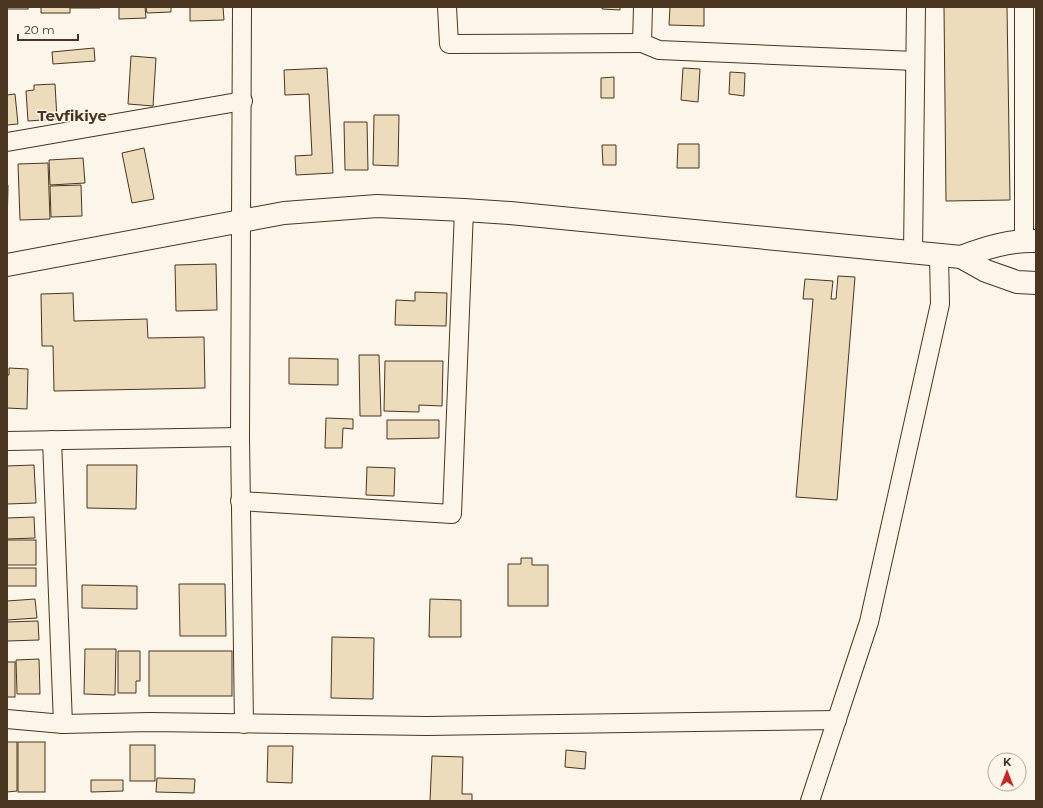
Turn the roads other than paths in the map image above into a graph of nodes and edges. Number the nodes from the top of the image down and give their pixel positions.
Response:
1 (242, 7) edge
2 (448, 7) edge
3 (642, 7) edge
4 (916, 7) edge
5 (1024, 7) edge
6 (642, 43) junction
7 (915, 61) junction
8 (243, 101) junction
9 (7, 142) edge
10 (464, 210) junction
11 (240, 221) junction
12 (1030, 241) edge
13 (913, 253) junction
14 (939, 255) junction
15 (961, 258) junction
16 (7, 265) edge
17 (1036, 283) edge
18 (240, 437) junction
19 (52, 440) junction
20 (7, 442) edge
21 (240, 501) junction
22 (7, 719) edge
23 (837, 720) junction
24 (64, 724) junction
25 (244, 724) junction
26 (810, 801) edge

1 - 8 street
2 - 6 street
3 - 6 street
4 - 7 street
5 - 12 street
6 - 7 street
7 - 13 street
8 - 9 street
8 - 11 street
10 - 11 main road
10 - 13 main road
10 - 21 street
11 - 16 main road
11 - 18 street
12 - 15 main road
13 - 14 main road
14 - 15 main road
14 - 23 street
15 - 17 main road
18 - 19 street
18 - 21 street
19 - 20 street
19 - 24 street
21 - 25 street
22 - 24 street
23 - 25 street
23 - 26 street
24 - 25 street

